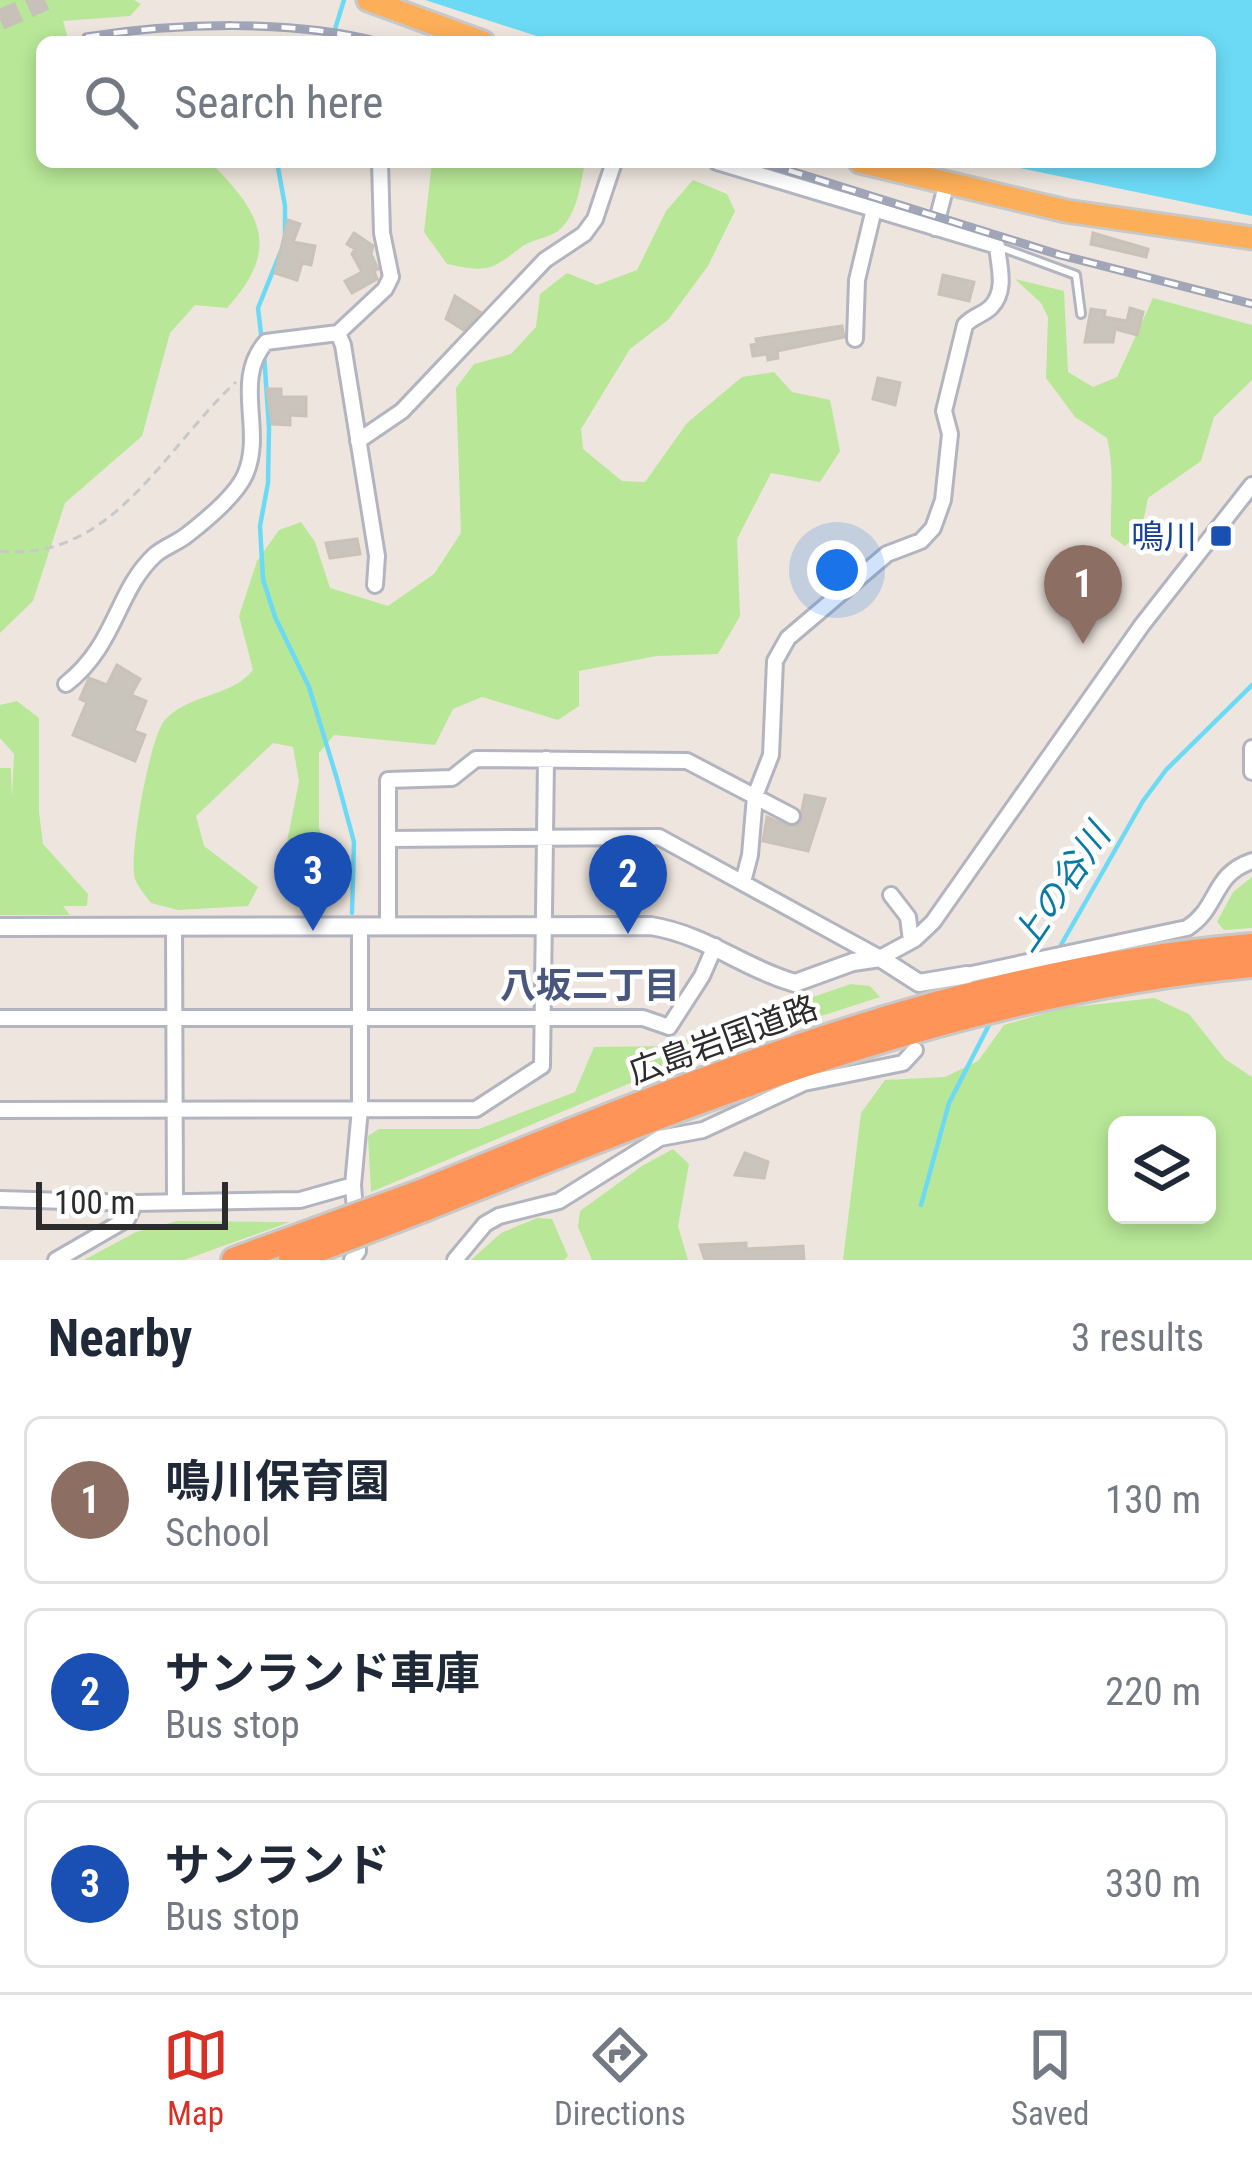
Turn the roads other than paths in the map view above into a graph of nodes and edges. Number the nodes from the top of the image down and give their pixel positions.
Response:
1 (368, 0) edge
2 (437, 34) edge
3 (380, 168) edge
4 (612, 168) edge
5 (737, 168) edge
6 (886, 168) edge
7 (947, 182) junction
8 (874, 209) junction
9 (935, 228) junction
10 (1252, 238) edge
11 (997, 246) junction
12 (1081, 314) dead end
13 (338, 332) junction
14 (855, 339) dead end
15 (358, 441) junction
16 (1252, 485) edge
17 (375, 584) dead end
18 (66, 684) dead end
19 (1252, 748) edge
20 (546, 760) junction
21 (1252, 772) edge
22 (755, 796) junction
23 (792, 816) dead end
24 (546, 837) junction
25 (388, 839) junction
26 (1252, 861) edge
27 (742, 882) junction
28 (891, 896) dead end
29 (174, 926) junction
30 (360, 926) junction
31 (0, 927) edge
32 (388, 927) junction
33 (544, 927) junction
34 (911, 941) junction
35 (715, 946) junction
36 (1252, 946) edge
37 (880, 958) junction
38 (1252, 965) edge
39 (967, 975) joint
40 (0, 1018) edge
41 (544, 1018) junction
42 (176, 1019) junction
43 (360, 1020) junction
44 (915, 1050) dead end
45 (174, 1109) junction
46 (360, 1109) junction
47 (0, 1110) edge
48 (353, 1185) junction
49 (0, 1199) edge
50 (422, 1200) junction
51 (175, 1202) junction
52 (135, 1203) junction
53 (56, 1260) edge
54 (234, 1260) edge
55 (291, 1260) edge
56 (352, 1260) edge
57 (455, 1260) edge

1 - 2 highway
3 - 13 street
4 - 15 street
5 - 8 street
6 - 7 highway
7 - 9 street
7 - 10 highway
8 - 9 street
8 - 14 street
9 - 11 street
11 - 12 lane
11 - 22 street
13 - 15 street
13 - 18 street
15 - 17 street
16 - 34 street
19 - 21 street
20 - 22 street
20 - 24 street
20 - 25 street
22 - 23 street
22 - 27 street
24 - 25 street
24 - 27 street
24 - 33 street
25 - 32 street
26 - 39 street
27 - 37 street
28 - 34 street
29 - 30 street
29 - 31 street
29 - 42 street
30 - 32 street
30 - 43 street
32 - 33 street
33 - 35 street
33 - 41 street
34 - 37 street
35 - 37 street
35 - 41 street
36 - 50 highway, 広島岩国道路
37 - 39 street
38 - 50 highway, 広島岩国道路
40 - 42 street
41 - 43 street
41 - 46 street
42 - 43 street
42 - 45 street
43 - 46 street
44 - 57 street
45 - 46 street
45 - 47 street
45 - 51 street
46 - 48 street
48 - 51 street
48 - 56 street
49 - 52 street
50 - 54 highway, 広島岩国道路, bridge
50 - 55 highway, 広島岩国道路, bridge
51 - 52 street
52 - 53 street

